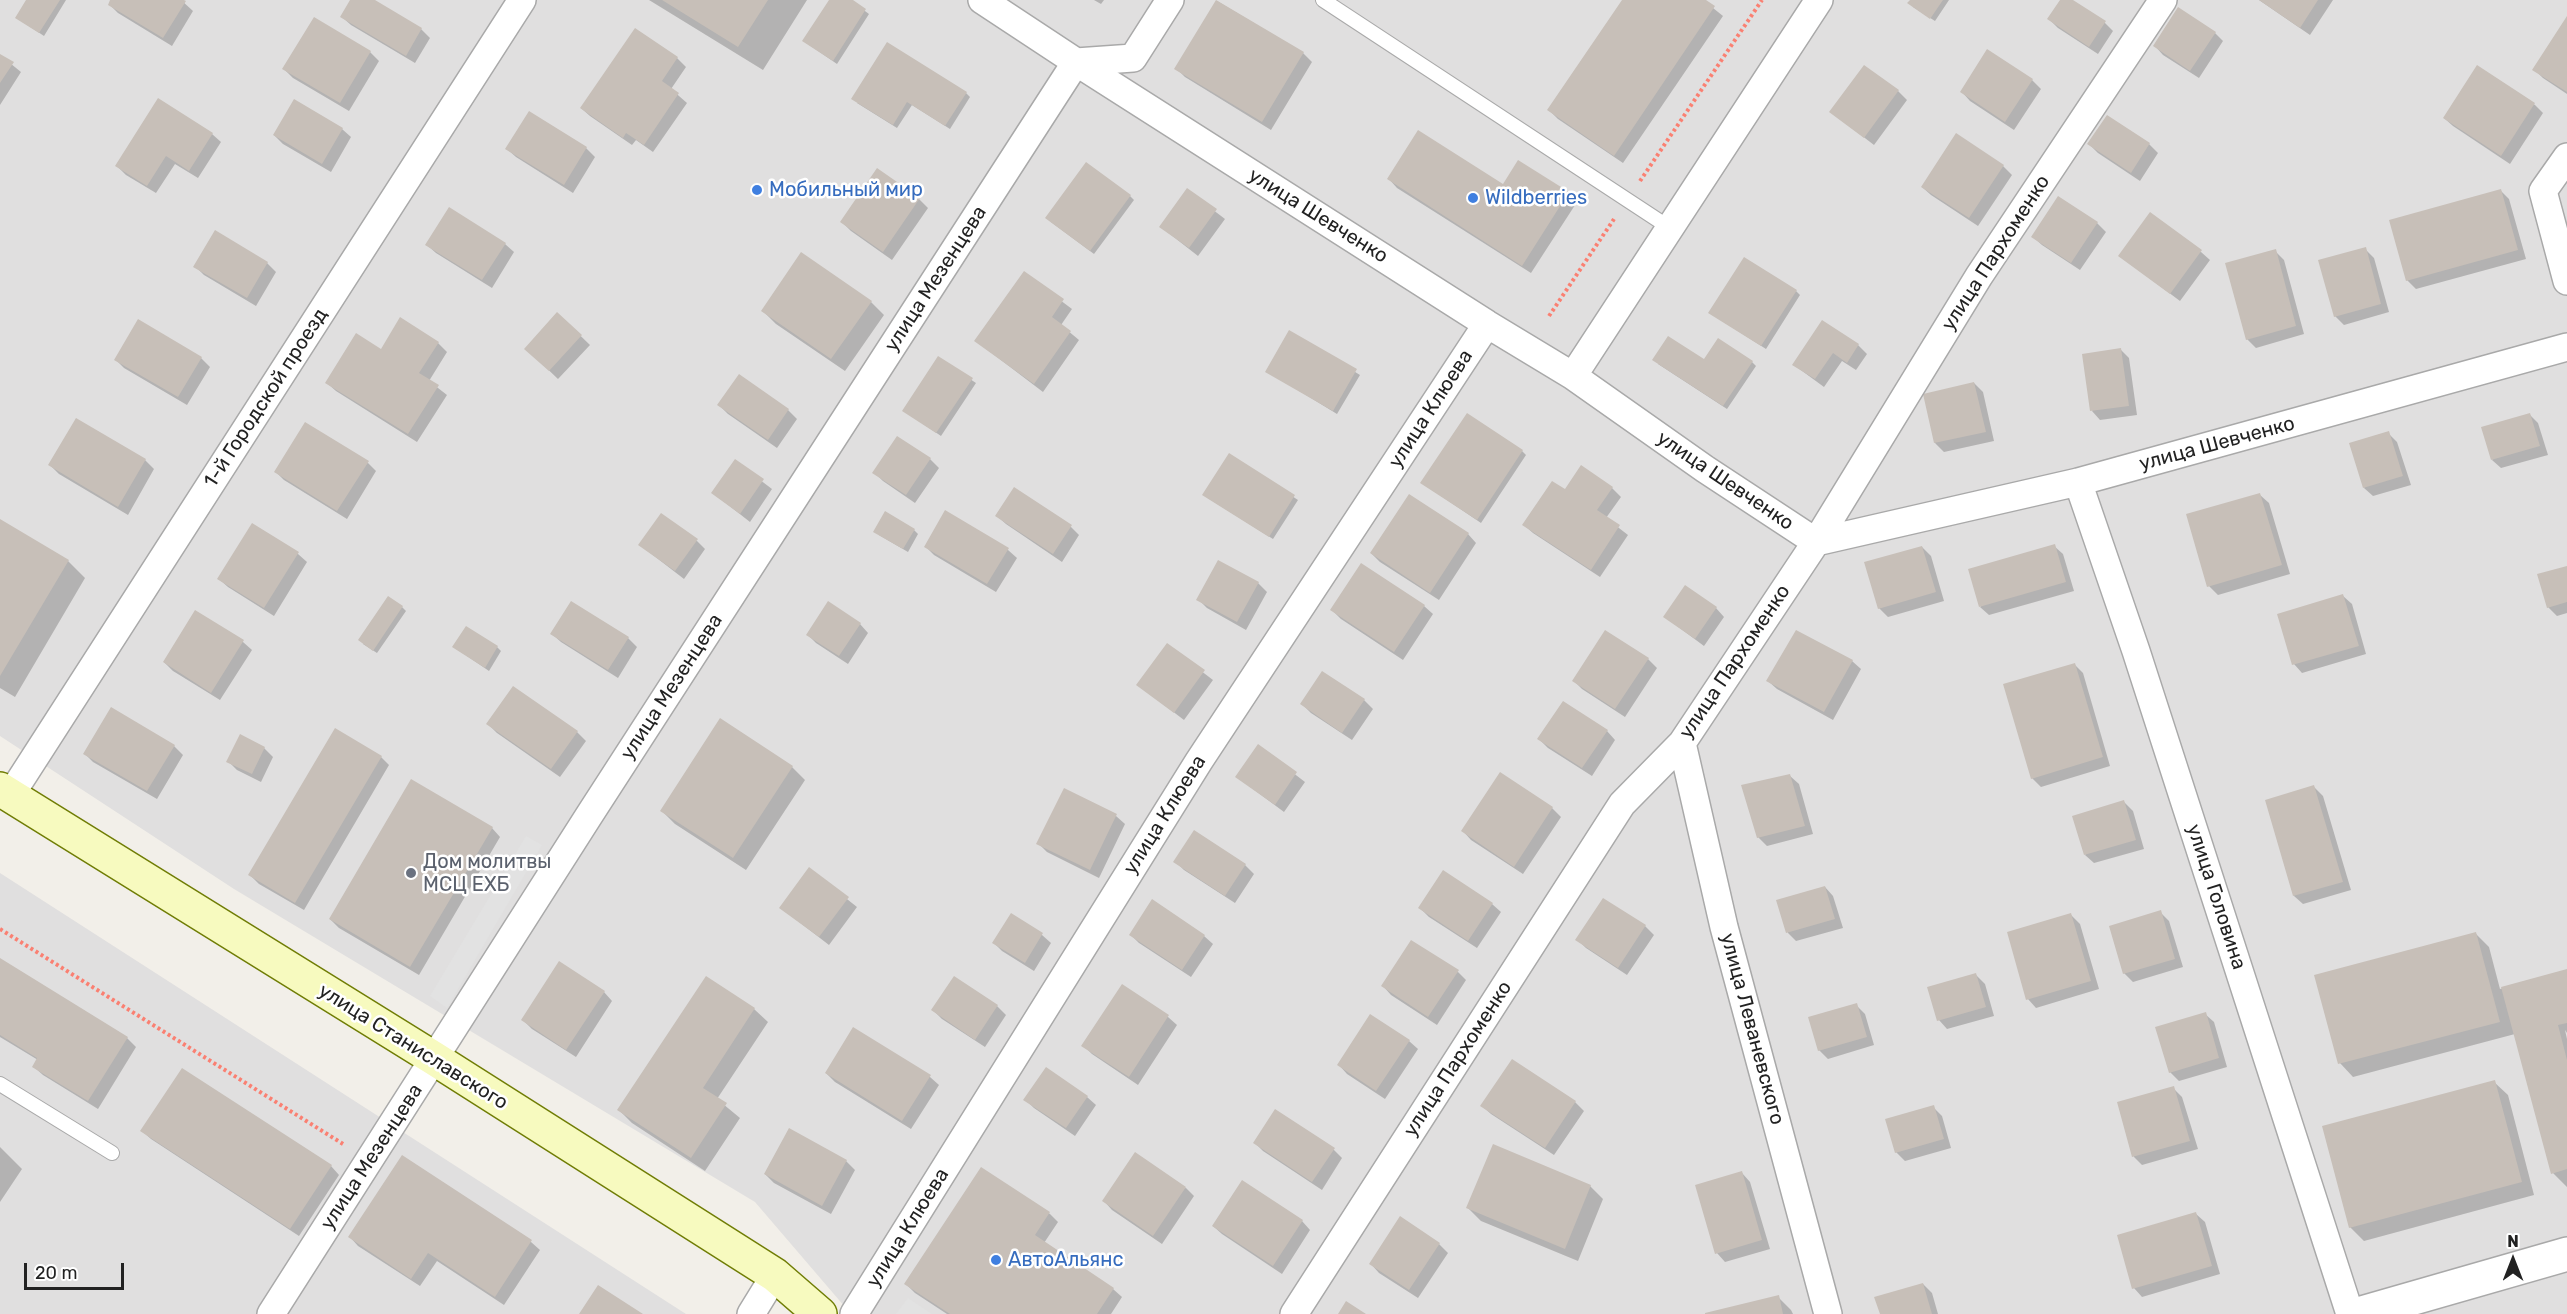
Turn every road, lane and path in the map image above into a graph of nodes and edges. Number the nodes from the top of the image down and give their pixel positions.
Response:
1 (522, 0) edge
2 (982, 0) edge
3 (1170, 0) edge
4 (1323, 0) edge
5 (1762, 0) edge
6 (1819, 0) edge
7 (2163, 0) edge
8 (1076, 62) junction
9 (2567, 157) edge
10 (1627, 199) junction
11 (1670, 228) junction
12 (2567, 281) edge
13 (1549, 316) dead end
14 (1487, 324) junction
15 (2567, 347) edge
16 (1573, 376) junction
17 (2078, 482) junction
18 (1816, 542) junction
19 (1682, 743) junction
20 (5, 793) edge
21 (0, 929) edge
22 (435, 1059) junction
23 (0, 1084) edge
24 (352, 1149) dead end
25 (112, 1153) dead end
26 (2567, 1254) edge
27 (775, 1275) junction
28 (271, 1314) edge
29 (751, 1314) edge
30 (820, 1314) edge
31 (854, 1314) edge
32 (1294, 1314) edge
33 (1828, 1314) edge
34 (2350, 1314) edge
35 (2358, 1314) edge

1 - 20 street, 1-й Городской проезд
2 - 8 street, улица Шевченко
3 - 8 street
4 - 10 lane
5 - 10 path
6 - 11 street
7 - 18 street, улица Пархоменко
8 - 14 street, улица Шевченко
8 - 22 street, улица Мезенцева
9 - 12 street
10 - 11 lane
10 - 13 path
11 - 16 street
14 - 16 street, улица Шевченко
14 - 31 street, улица Клюева
15 - 17 street, улица Шевченко
16 - 18 street, улица Шевченко
17 - 18 street, улица Шевченко
17 - 34 street, улица Головина
18 - 19 street, улица Пархоменко
19 - 32 street, улица Пархоменко
19 - 33 street, улица Леваневского
20 - 22 main road, улица Станиславского
21 - 24 path
22 - 27 main road, улица Станиславского
22 - 28 street, улица Мезенцева
23 - 25 lane
26 - 35 street
27 - 29 street
27 - 30 main road, улица Станиславского

